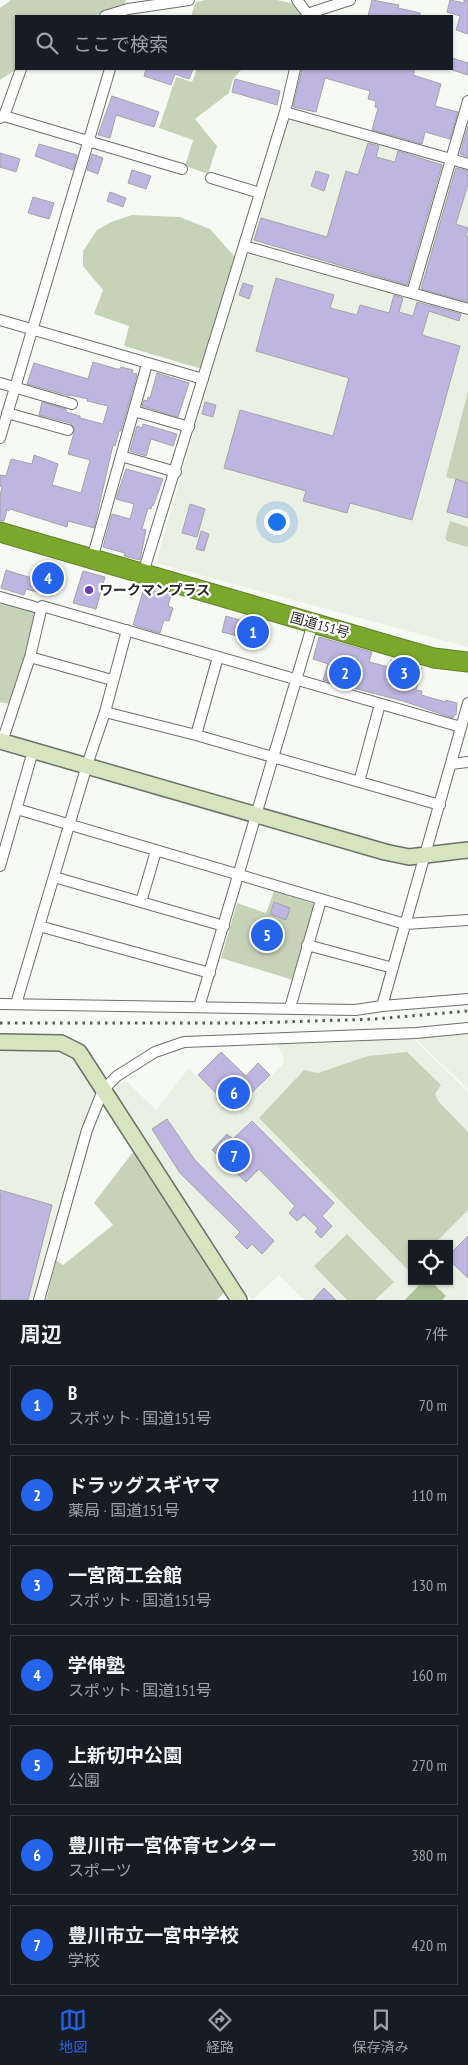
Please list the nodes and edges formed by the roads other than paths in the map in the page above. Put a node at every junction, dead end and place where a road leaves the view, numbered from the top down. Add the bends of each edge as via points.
1 (189, 0) edge
2 (297, 0) edge
3 (350, 0) edge
4 (166, 2) edge
5 (128, 8) edge
6 (108, 15) edge
7 (308, 15) edge
8 (310, 15) edge
9 (21, 70) edge
10 (110, 70) edge
11 (296, 70) edge
12 (468, 101) edge
13 (285, 112) junction
14 (2, 117) edge
15 (88, 142) junction
16 (451, 159) junction
17 (468, 164) edge
18 (182, 169) dead end
19 (211, 178) dead end
20 (260, 193) junction
21 (244, 246) junction
22 (412, 293) junction
23 (468, 309) edge
24 (0, 320) edge
25 (32, 329) junction
26 (147, 364) junction
27 (203, 379) junction
28 (0, 383) edge
29 (15, 388) junction
30 (72, 404) dead end
31 (134, 411) junction
32 (5, 414) edge
33 (188, 427) junction
34 (68, 430) dead end
35 (0, 438) edge
36 (121, 456) junction
37 (176, 472) junction
38 (0, 532) edge
39 (92, 559) junction
40 (144, 573) junction
41 (0, 597) edge
42 (35, 607) dead end
43 (313, 623) junction
44 (127, 630) junction
45 (30, 657) junction
46 (218, 657) junction
47 (468, 662) edge
48 (112, 680) junction
49 (296, 680) junction
50 (468, 703) edge
51 (380, 704) junction
52 (106, 712) junction
53 (461, 727) junction
54 (196, 736) junction
55 (1, 741) edge
56 (34, 751) junction
57 (272, 757) junction
58 (468, 762) edge
59 (451, 764) junction
60 (87, 766) junction
61 (359, 782) junction
62 (440, 805) junction
63 (17, 808) junction
64 (256, 814) junction
65 (70, 824) junction
66 (468, 850) edge
67 (156, 851) junction
68 (426, 856) junction
69 (0, 866) edge
70 (239, 875) junction
71 (54, 877) junction
72 (320, 900) junction
73 (141, 902) junction
74 (468, 920) edge
75 (405, 924) junction
76 (39, 926) junction
77 (224, 926) junction
78 (306, 945) junction
79 (393, 968) junction
80 (210, 973) junction
81 (468, 999) edge
82 (0, 1004) edge
83 (16, 1004) junction
84 (382, 1006) junction
85 (199, 1007) junction
86 (290, 1008) junction
87 (468, 1028) edge
88 (0, 1042) edge
89 (103, 1090) junction
90 (39, 1300) edge
91 (239, 1300) edge

1 - 4 street
2 - 7 street
3 - 8 street
4 - 5 street
5 - 6 street
9 - 14 street
10 - 15 street
11 - 13 street
12 - 16 street
13 - 16 street
13 - 20 street
14 - 15 street
15 - 18 street
15 - 25 street
16 - 17 street
16 - 22 street
19 - 20 street
20 - 21 street
21 - 22 street
21 - 27 street
22 - 23 street
24 - 25 street
25 - 26 street
25 - 29 street
26 - 27 street
26 - 31 street
27 - 33 street
28 - 29 street
29 - 30 street
29 - 32 street
31 - 33 street
31 - 36 street
32 - 34 street
32 - 35 street
33 - 37 street
36 - 37 street
36 - 39 street
37 - 40 street
38 - 39 highway, 国道151号
39 - 40 highway, 国道151号
40 - 43 highway, 国道151号
41 - 42 street
43 - 47 highway, 国道151号 via 418,654
43 - 49 street
44 - 45 street via 42,606
44 - 46 street
44 - 48 street
45 - 48 street
45 - 55 street
46 - 49 street
46 - 54 street
48 - 52 street
49 - 51 street
49 - 57 street
50 - 53 street
51 - 53 street
51 - 61 street
52 - 54 street
52 - 60 street
53 - 59 street
54 - 57 street
55 - 56 street
56 - 60 street
56 - 63 street
57 - 61 street
57 - 64 street
58 - 59 street
59 - 62 street
60 - 64 street
60 - 65 street
61 - 62 street
62 - 68 street
63 - 65 street
63 - 69 street
64 - 68 street via 385,852 409,857
64 - 70 street
65 - 67 street
65 - 71 street
66 - 68 street
67 - 70 street
67 - 73 street
68 - 75 street
70 - 72 street
70 - 77 street
71 - 73 street
71 - 76 street
72 - 75 street
72 - 78 street
73 - 77 street
74 - 75 street
75 - 79 street
76 - 80 street
76 - 83 street
77 - 80 street
78 - 79 street
78 - 86 street
79 - 84 street
80 - 85 street
81 - 84 street
82 - 83 street
83 - 85 street
84 - 86 street via 355,1010
85 - 86 street
87 - 89 street via 184,1042 155,1052 117,1076
88 - 89 street via 68,1045 83,1057
89 - 90 street via 87,1130
89 - 91 street

